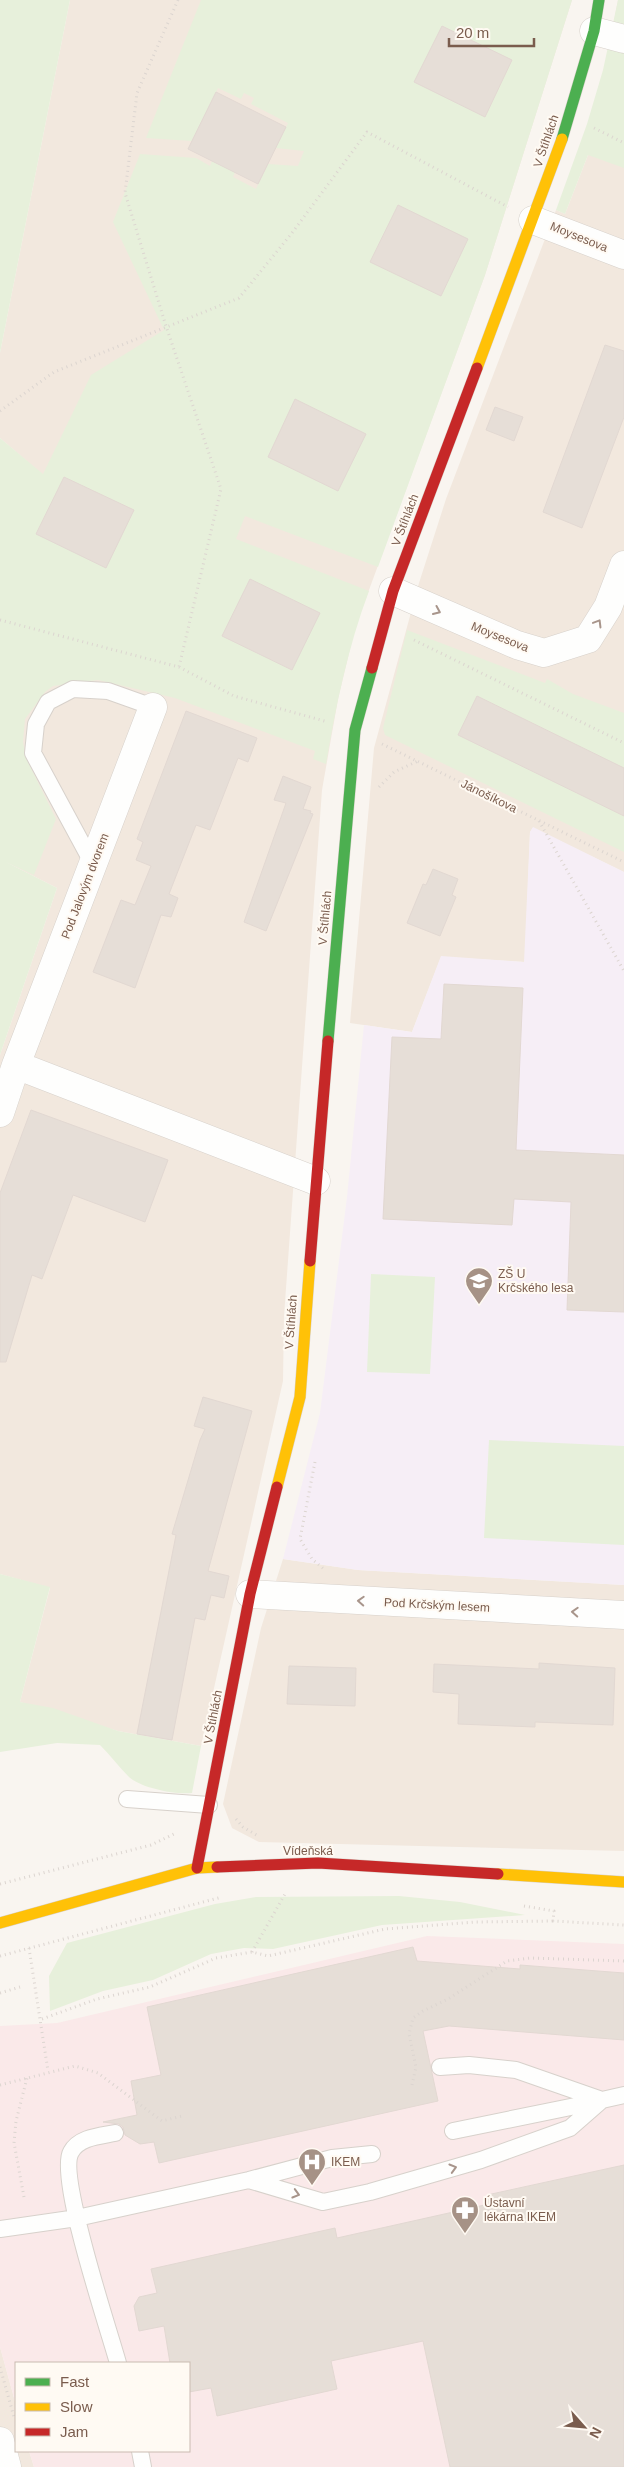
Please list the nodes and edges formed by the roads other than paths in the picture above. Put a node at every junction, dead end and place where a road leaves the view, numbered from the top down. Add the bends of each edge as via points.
1 (599, 0) edge
2 (594, 31) junction
3 (624, 39) edge
4 (534, 220) junction
5 (624, 255) edge
6 (624, 565) edge
7 (393, 591) junction
8 (153, 707) joint
9 (93, 864) junction
10 (16, 1065) junction
11 (0, 1113) edge
12 (316, 1181) junction
13 (250, 1594) junction
14 (624, 1615) edge
15 (127, 1799) dead end
16 (208, 1812) junction
17 (197, 1868) junction
18 (624, 1882) edge
19 (0, 1923) edge
20 (440, 2067) dead end
21 (624, 2095) edge
22 (602, 2100) junction
23 (452, 2131) dead end
24 (115, 2133) dead end
25 (372, 2154) dead end
26 (249, 2180) junction
27 (77, 2218) junction
28 (0, 2229) edge
29 (118, 2362) edge
30 (0, 2442) edge
31 (140, 2452) edge
32 (7, 2467) edge
33 (143, 2467) edge

1 - 2 street, V Štíhlách
2 - 3 street
2 - 4 street, V Štíhlách via 564,134
4 - 5 street, Moysesova
4 - 7 street, V Štíhlách
7 -> 6 street, Moysesova via 517,645 544,653 588,639 608,607
7 - 12 street, V Štíhlách via 355,730
8 - 9 street, Pod Jalovým dvorem
8 - 9 lane via 108,691 72,689 48,702 36,724 33,753
9 - 10 street, Pod Jalovým dvorem
10 - 11 street, Pod Jalovým dvorem
10 - 12 street
12 - 13 street, V Štíhlách via 300,1397
14 -> 13 street, Pod Krčským lesem
13 - 16 street, V Štíhlách
15 - 16 lane
16 - 17 street, V Štíhlách
17 - 18 street, Vídeňská via 318,1862
17 - 19 street, Vídeňská
20 - 22 lane via 469,2065 516,2070
21 - 22 lane
22 - 23 lane
26 -> 22 lane via 323,2202 370,2192 481,2160 570,2128
24 - 27 lane via 77,2144 69,2156 68,2170
25 - 26 lane via 332,2158
26 - 27 lane
27 - 28 lane
27 - 29 lane
30 - 32 street
31 - 33 lane

